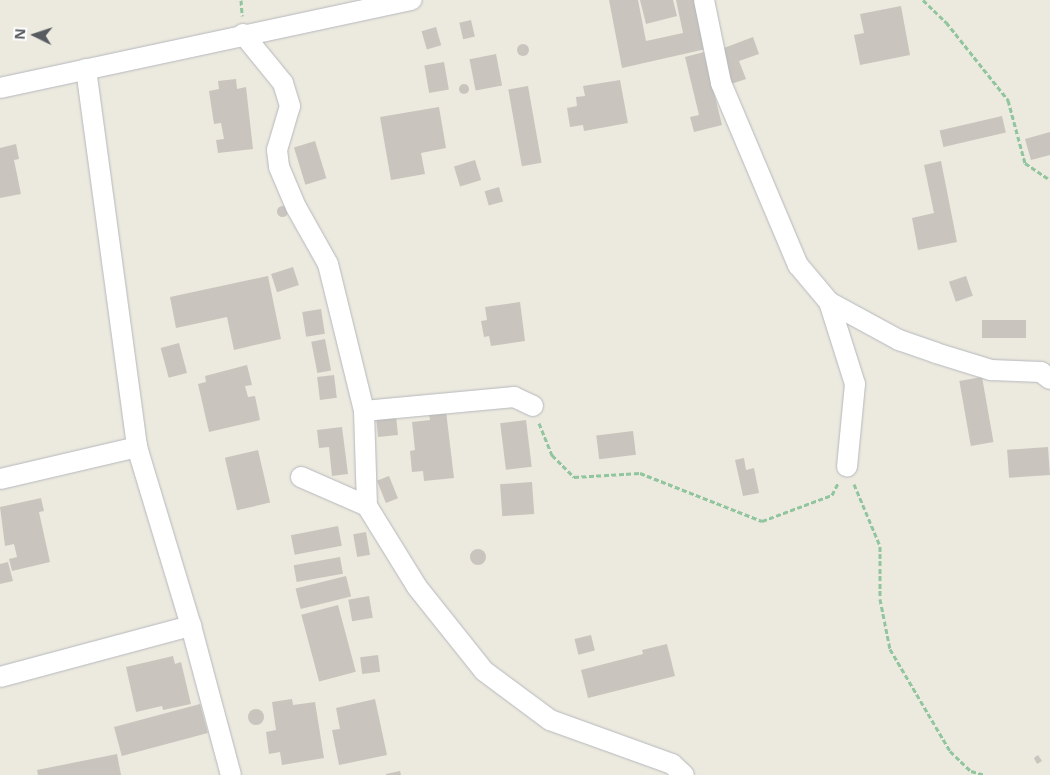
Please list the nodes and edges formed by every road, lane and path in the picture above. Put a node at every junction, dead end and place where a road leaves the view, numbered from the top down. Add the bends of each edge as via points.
1 (409, 0) edge
2 (704, 0) edge
3 (923, 0) edge
4 (243, 34) junction
5 (86, 69) junction
6 (0, 88) edge
7 (1050, 180) edge
8 (829, 302) junction
9 (1050, 379) edge
10 (533, 406) joint
11 (364, 411) junction
12 (137, 447) junction
13 (847, 467) junction
14 (301, 477) dead end
15 (0, 479) edge
16 (367, 506) junction
17 (191, 626) junction
18 (0, 677) edge
19 (231, 775) edge
20 (684, 775) edge
21 (985, 775) edge

1 - 4 street
2 - 8 street via 721,83 798,265
3 - 7 path via 946,22 1008,100 1025,163
4 - 5 street
4 - 11 street via 283,84 290,106 276,150 280,168 296,207 328,264
5 - 6 street
5 - 12 street
8 - 9 street via 899,340 936,354 990,370 1040,372
8 - 13 street via 855,384
10 - 11 street via 514,397
10 - 13 path via 552,455 574,477 640,472 762,521 832,494
11 - 16 street
12 - 15 street
12 - 17 street
13 - 21 path via 880,546 880,599 890,649 950,751 971,771
14 - 16 street
16 - 20 street via 418,587 484,671 550,720 672,764
17 - 18 street
17 - 19 street

